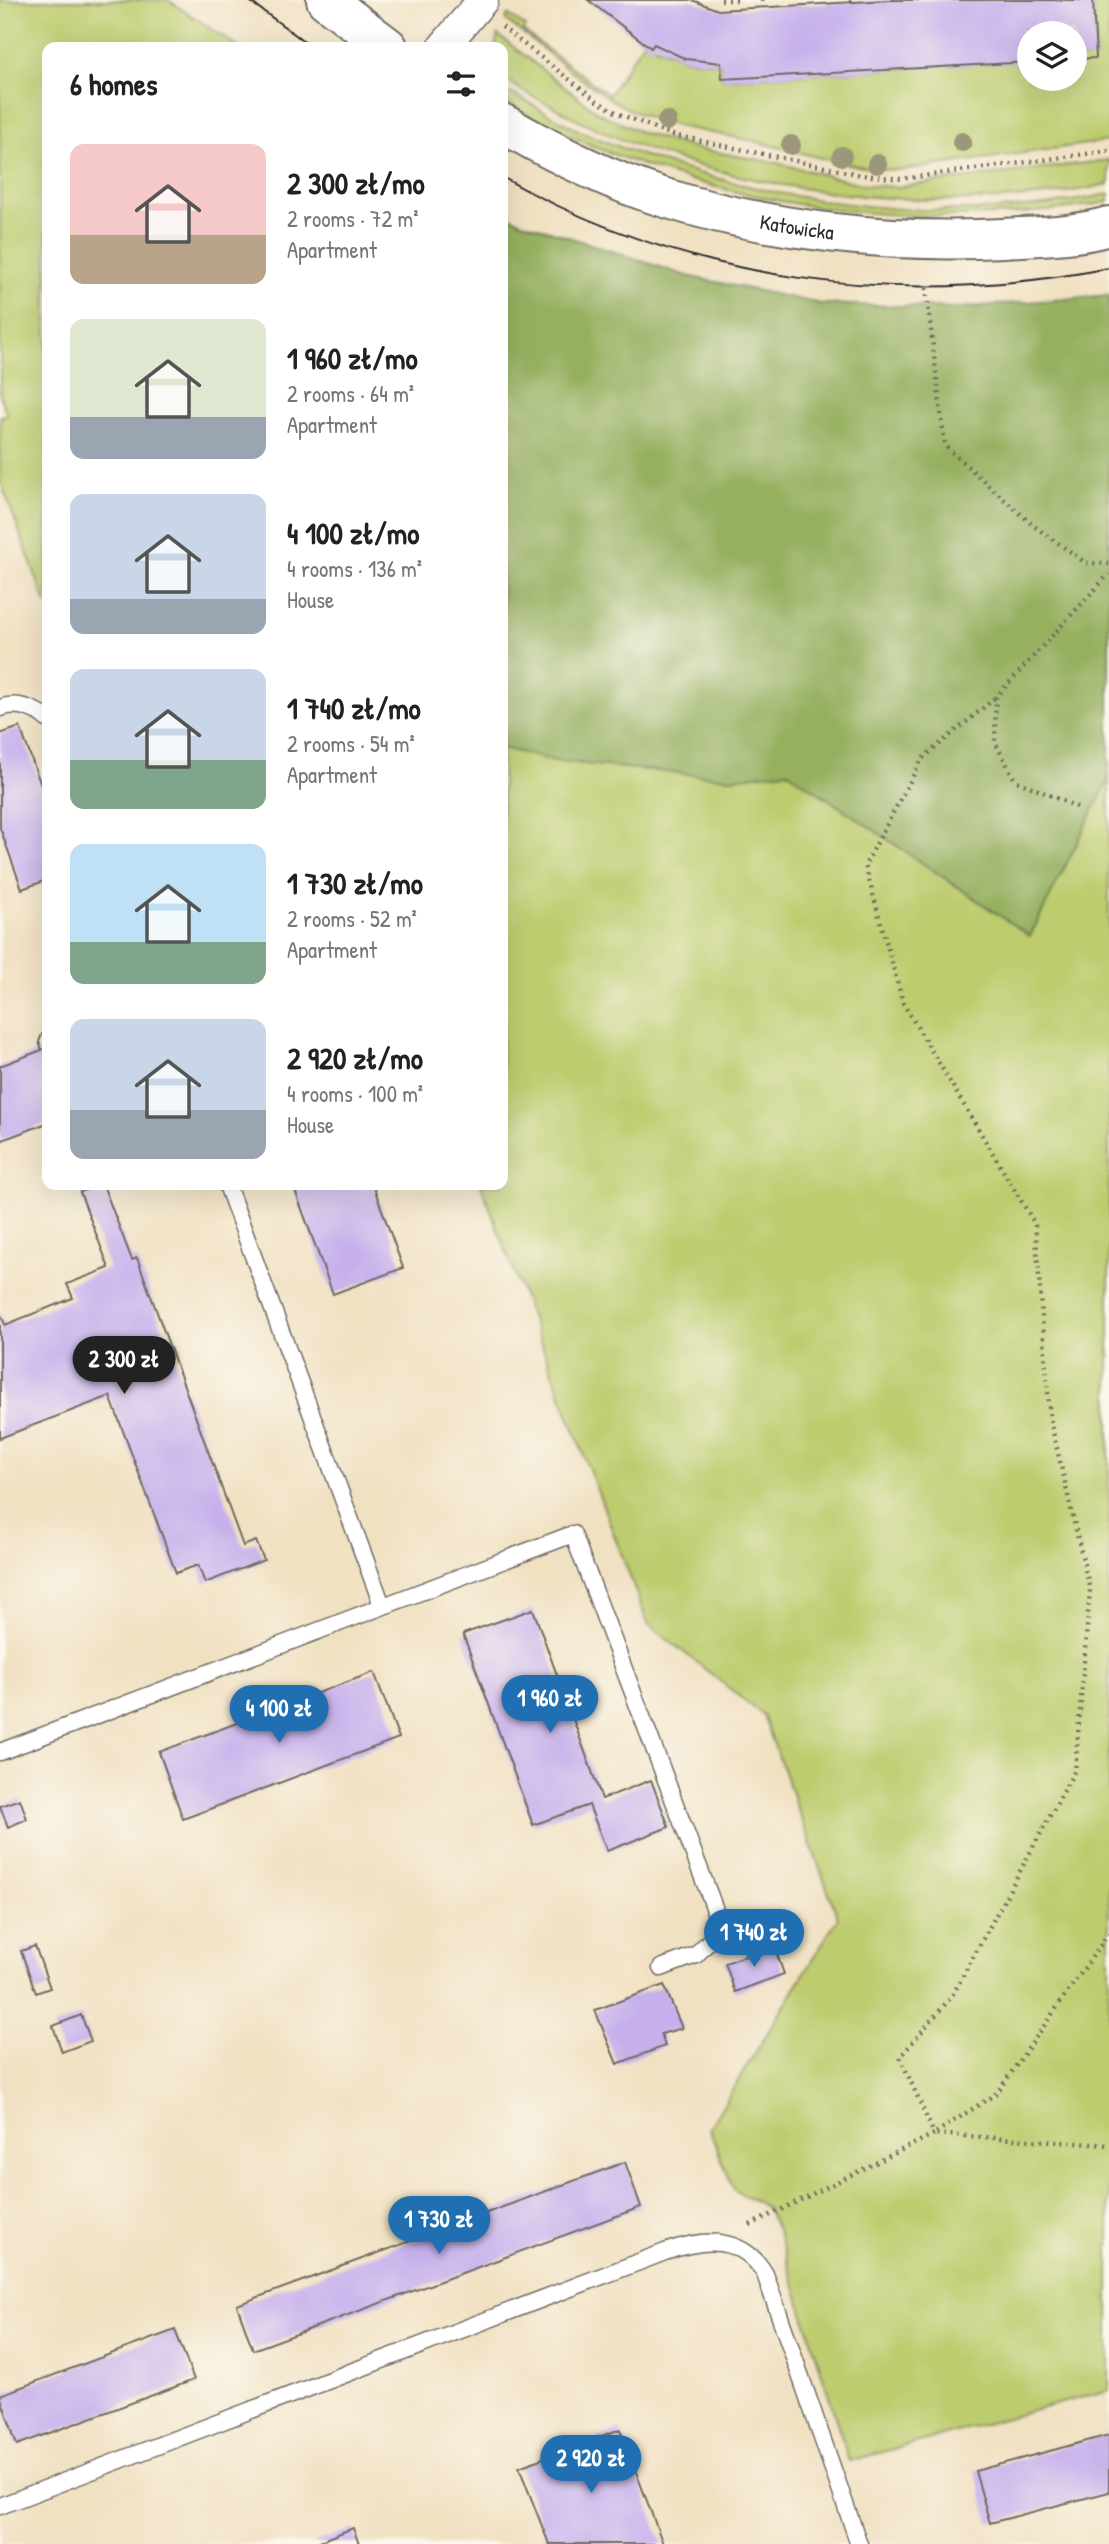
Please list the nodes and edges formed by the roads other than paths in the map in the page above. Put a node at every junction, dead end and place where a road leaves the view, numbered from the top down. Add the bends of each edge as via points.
1 (326, 0) edge
2 (480, 4) edge
3 (381, 42) edge
4 (447, 42) edge
5 (508, 126) edge
6 (1109, 226) edge
7 (0, 708) edge
8 (42, 714) edge
9 (229, 1190) edge
10 (383, 1605) junction
11 (0, 1752) edge
12 (661, 1968) dead end
13 (0, 2506) edge
14 (859, 2544) edge

1 - 3 main road
2 - 4 street
5 - 6 main road, Katowicka via 661,197 760,222 847,234 960,240 1084,233
7 - 8 lane via 36,709
9 - 10 lane
10 - 11 lane
10 - 12 lane via 573,1534 714,1907 718,1932 696,1955
13 - 14 lane via 665,2252 700,2241 718,2241 748,2253 765,2274

